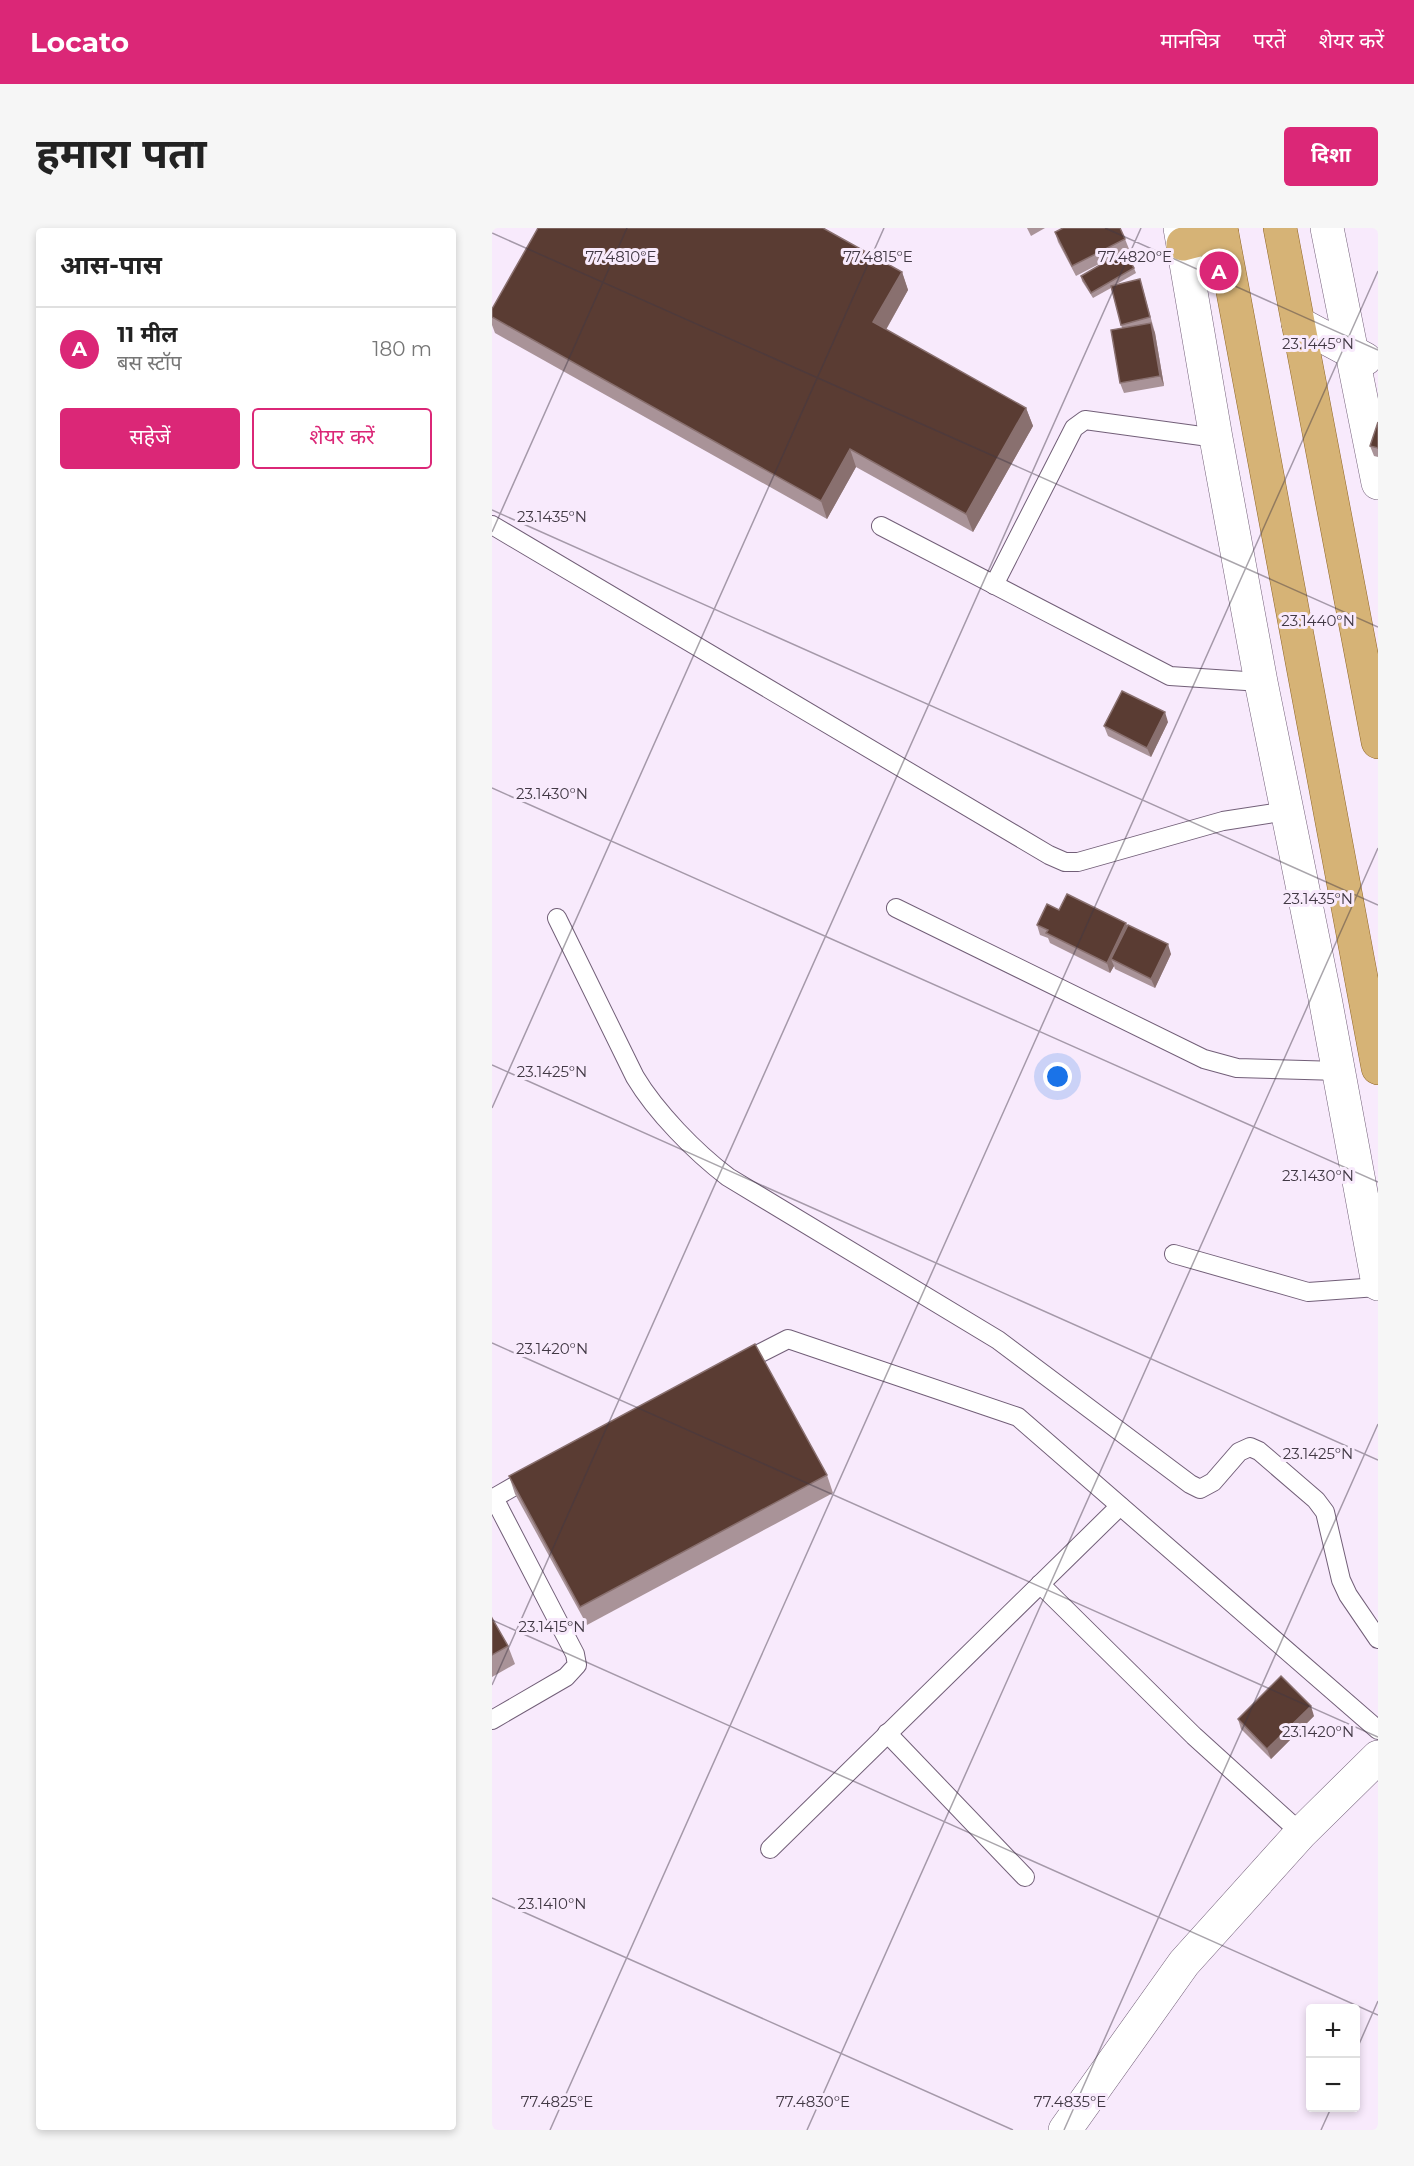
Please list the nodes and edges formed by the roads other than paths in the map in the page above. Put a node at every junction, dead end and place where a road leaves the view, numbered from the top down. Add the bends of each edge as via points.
1 (1280, 228) edge
2 (1327, 228) edge
3 (1222, 231) edge
4 (1182, 236) edge
5 (1298, 323) junction
6 (1365, 359) edge
7 (1216, 438) junction
8 (1378, 483) edge
9 (492, 525) edge
10 (881, 526) dead end
11 (994, 585) junction
12 (1261, 682) junction
13 (1378, 742) edge
14 (1287, 810) junction
15 (896, 908) dead end
16 (557, 918) dead end
17 (1378, 1068) edge
18 (1339, 1071) junction
19 (1174, 1254) dead end
20 (1378, 1285) edge
21 (726, 1370) edge
22 (544, 1469) edge
23 (493, 1498) edge
24 (1120, 1506) junction
25 (1040, 1584) junction
26 (1378, 1639) edge
27 (492, 1720) edge
28 (1378, 1730) edge
29 (887, 1733) junction
30 (1378, 1757) edge
31 (1301, 1833) junction
32 (770, 1849) dead end
33 (1025, 1877) dead end
34 (1065, 2130) edge

1 - 5 main road
2 - 6 street
3 - 4 main road
3 - 17 main road
4 - 7 street
5 - 6 street
5 - 13 main road
6 - 8 street
7 - 11 lane via 1085,420 1074,428
7 - 12 street
9 - 14 lane via 1065,862 1078,862 1223,821
10 - 11 lane
11 - 12 lane via 1170,676
12 - 14 street
14 - 18 street
15 - 18 lane via 1204,1059 1237,1068
16 - 26 lane via 640,1086 708,1161 728,1178 998,1340 1200,1490 1213,1482 1239,1452 1250,1447 1259,1451 1316,1500 1324,1512 1341,1580
18 - 20 street
19 - 20 lane via 1308,1292
21 - 24 lane via 788,1339 1018,1417
22 - 23 lane
23 - 27 lane via 575,1654 577,1665 566,1677
24 - 25 lane
24 - 28 lane
25 - 29 lane
25 - 31 lane via 1194,1736
29 - 32 lane
29 - 33 lane
30 - 31 street
31 - 34 street via 1184,1963

